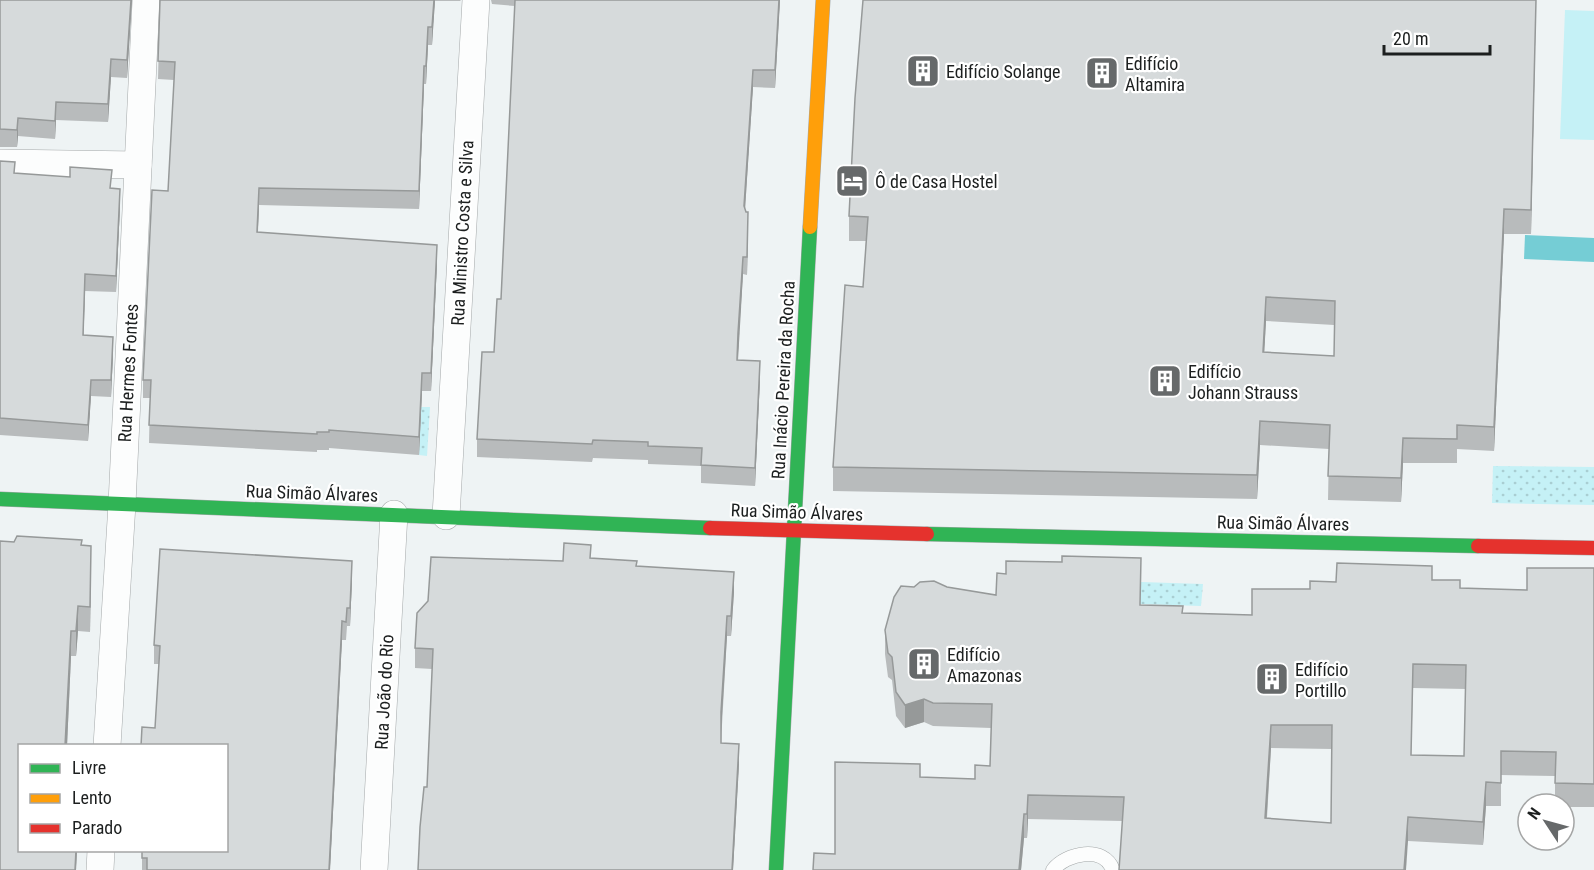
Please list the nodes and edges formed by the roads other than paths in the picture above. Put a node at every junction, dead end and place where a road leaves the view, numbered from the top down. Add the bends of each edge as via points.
1 (146, 0) edge
2 (476, 0) edge
3 (823, 0) edge
4 (0, 163) edge
5 (138, 165) junction
6 (0, 499) edge
7 (122, 504) junction
8 (394, 514) junction
9 (446, 516) junction
10 (792, 531) junction
11 (1594, 548) edge
12 (107, 744) edge
13 (101, 852) edge
14 (100, 870) edge
15 (374, 870) edge
16 (776, 870) edge
17 (1053, 870) edge
18 (1113, 870) edge

1 - 5 street, Rua Hermes Fontes
2 - 9 street, Rua Ministro Costa e Silva
3 - 10 street, Rua Inácio Pereira da Rocha
4 - 5 street
5 - 7 street, Rua Hermes Fontes
6 - 7 street, Rua Simão Álvares
7 - 8 street, Rua Simão Álvares
7 - 12 street, Rua Hermes Fontes
8 - 9 street, Rua Simão Álvares
8 - 15 street, Rua João do Rio
9 - 10 street, Rua Simão Álvares
10 - 11 street, Rua Simão Álvares
10 - 16 street, Rua Inácio Pereira da Rocha
13 - 14 street
17 - 18 lane via 1069,857 1080,855 1101,858

